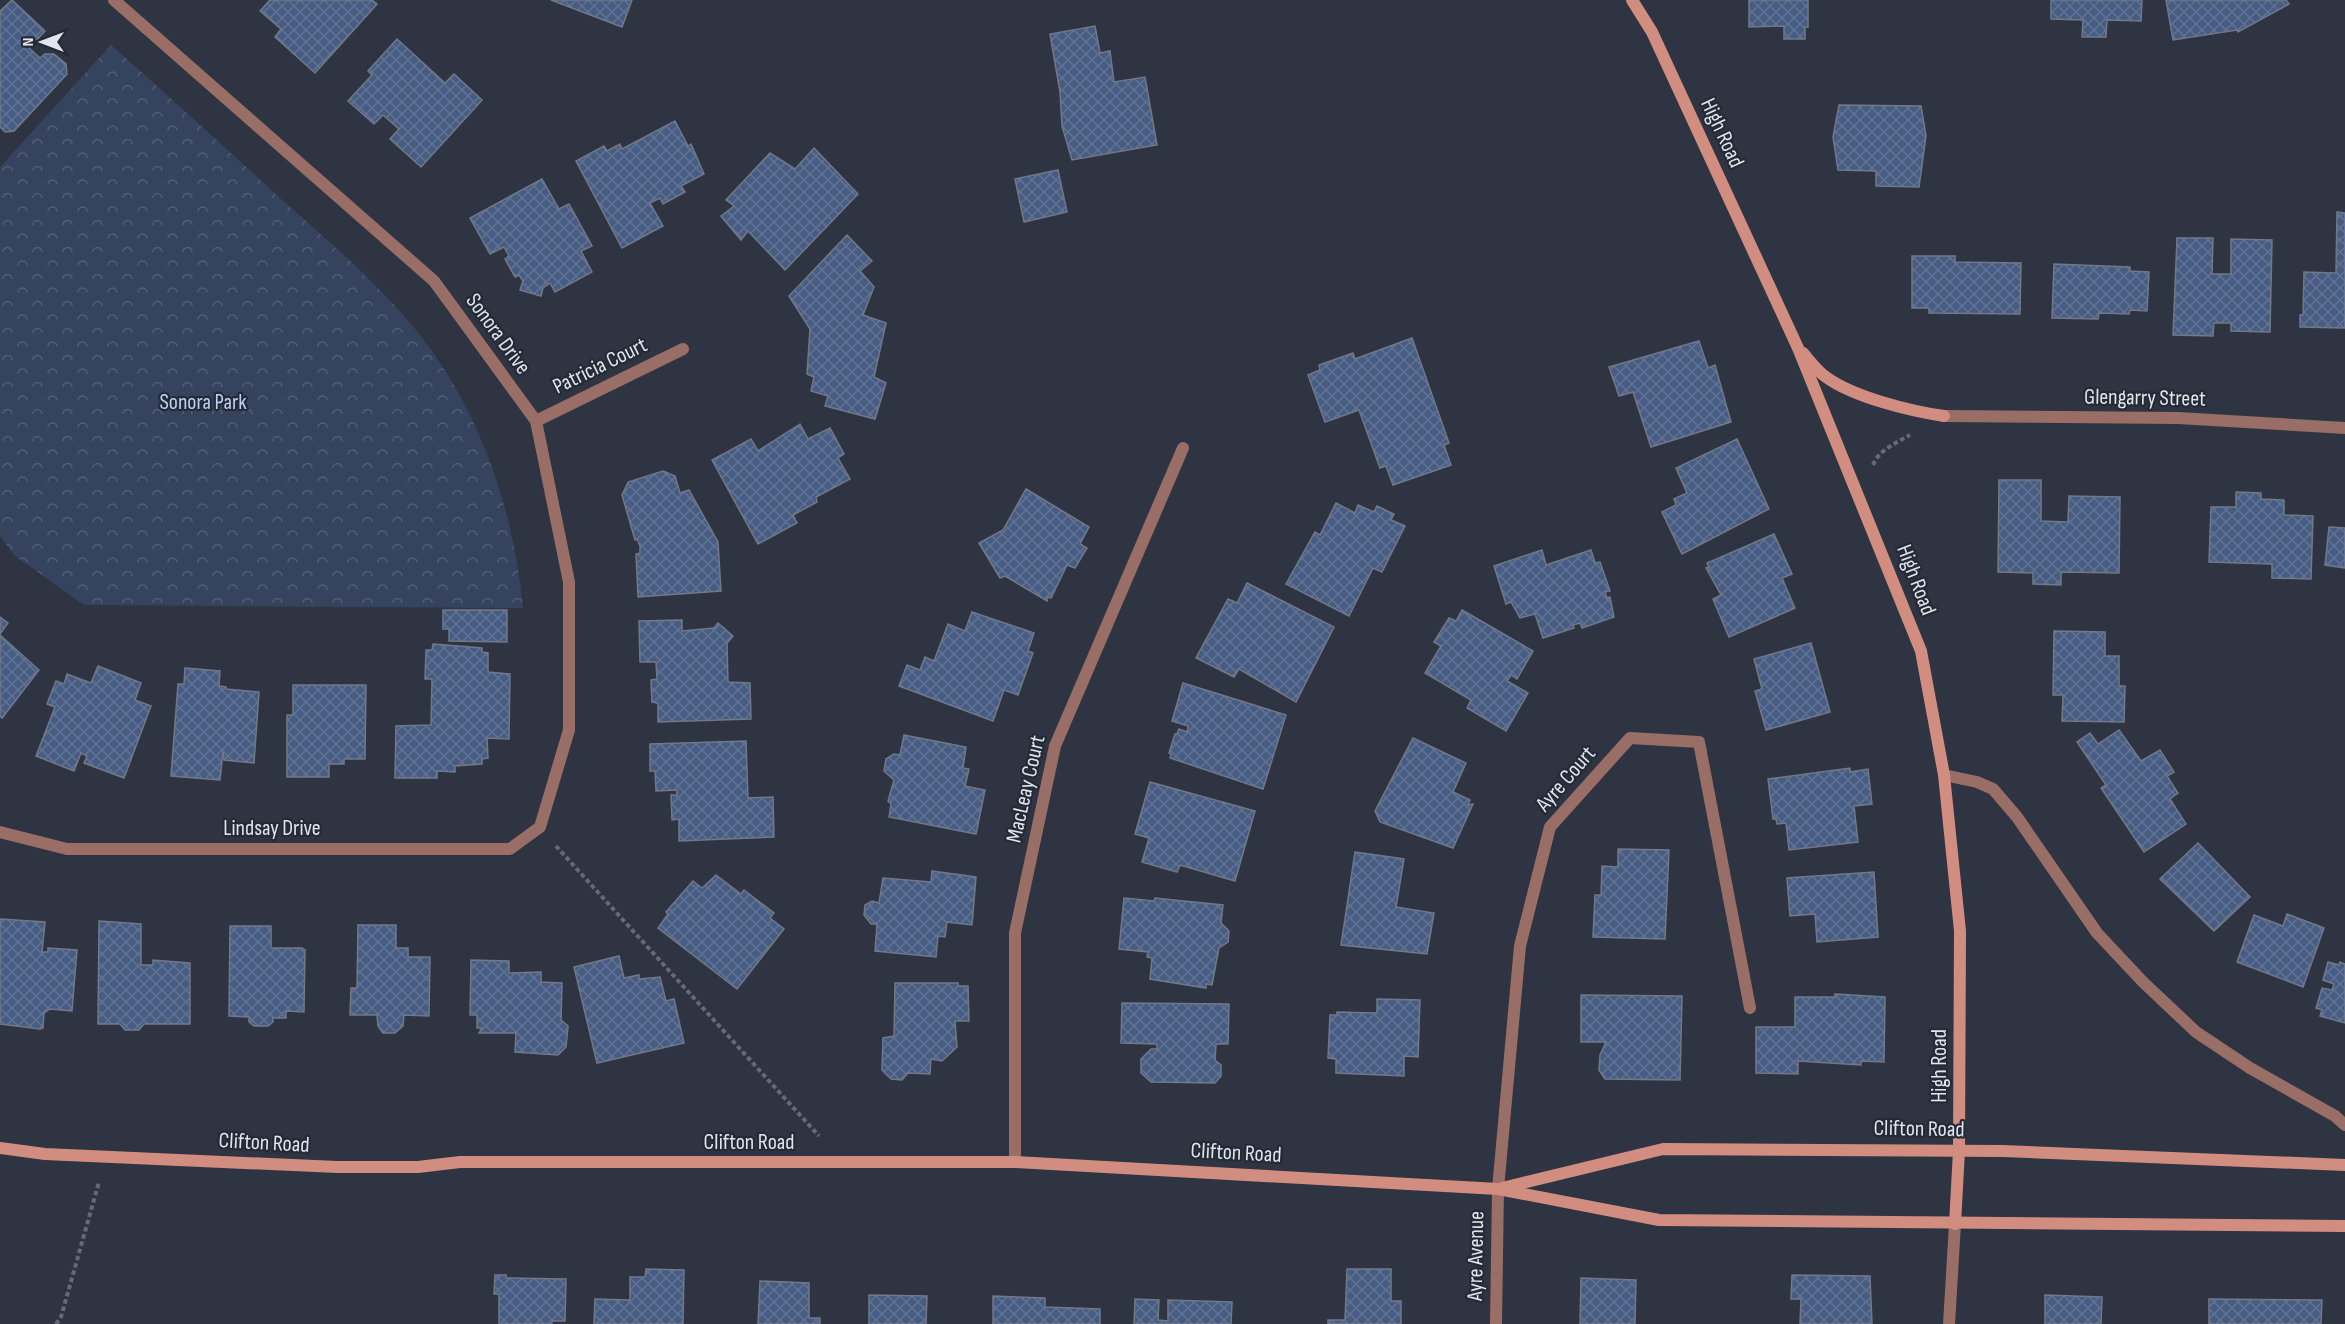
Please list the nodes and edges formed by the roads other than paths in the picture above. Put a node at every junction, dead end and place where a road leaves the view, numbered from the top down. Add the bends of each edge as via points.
1 (114, 0) edge
2 (1632, 0) edge
3 (1798, 348) junction
4 (683, 349) dead end
5 (1944, 416) joint
6 (536, 421) junction
7 (2345, 428) edge
8 (1183, 448) dead end
9 (1944, 775) junction
10 (540, 827) joint
11 (0, 832) edge
12 (1750, 1008) dead end
13 (2345, 1125) edge
14 (0, 1149) edge
15 (1959, 1151) junction
16 (1015, 1162) junction
17 (2345, 1165) edge
18 (1498, 1189) junction
19 (1955, 1224) junction
20 (2345, 1226) edge
21 (1496, 1324) edge
22 (1949, 1324) edge

1 - 6 street, Sonora Drive via 434,281
2 - 3 main road, High Road via 1652,32
3 - 5 main road via 1825,377 1850,389
3 - 9 main road, High Road via 1921,651
4 - 6 street, Patricia Court
5 - 7 street, Glengarry Street via 2178,418
6 - 10 street, Sonora Drive via 569,582 569,730
8 - 16 street, MacLeay Court via 1054,746 1015,933
9 - 13 street via 1993,789 2017,817 2097,933 2196,1032
9 - 15 main road, High Road via 1960,932
10 - 11 street, Lindsay Drive via 510,849 67,849
12 - 18 street, Ayre Court via 1699,741 1630,738 1550,827 1520,946
14 - 16 main road, Clifton Road via 338,1167 418,1167 460,1162
15 - 17 main road, Clifton Road
15 - 18 main road, Clifton Road via 1663,1149
15 - 19 main road, High Road
16 - 18 main road, Clifton Road
18 - 19 main road, Clifton Road via 1659,1220
18 - 21 street, Ayre Avenue
19 - 20 main road, Clifton Road
19 - 22 street

